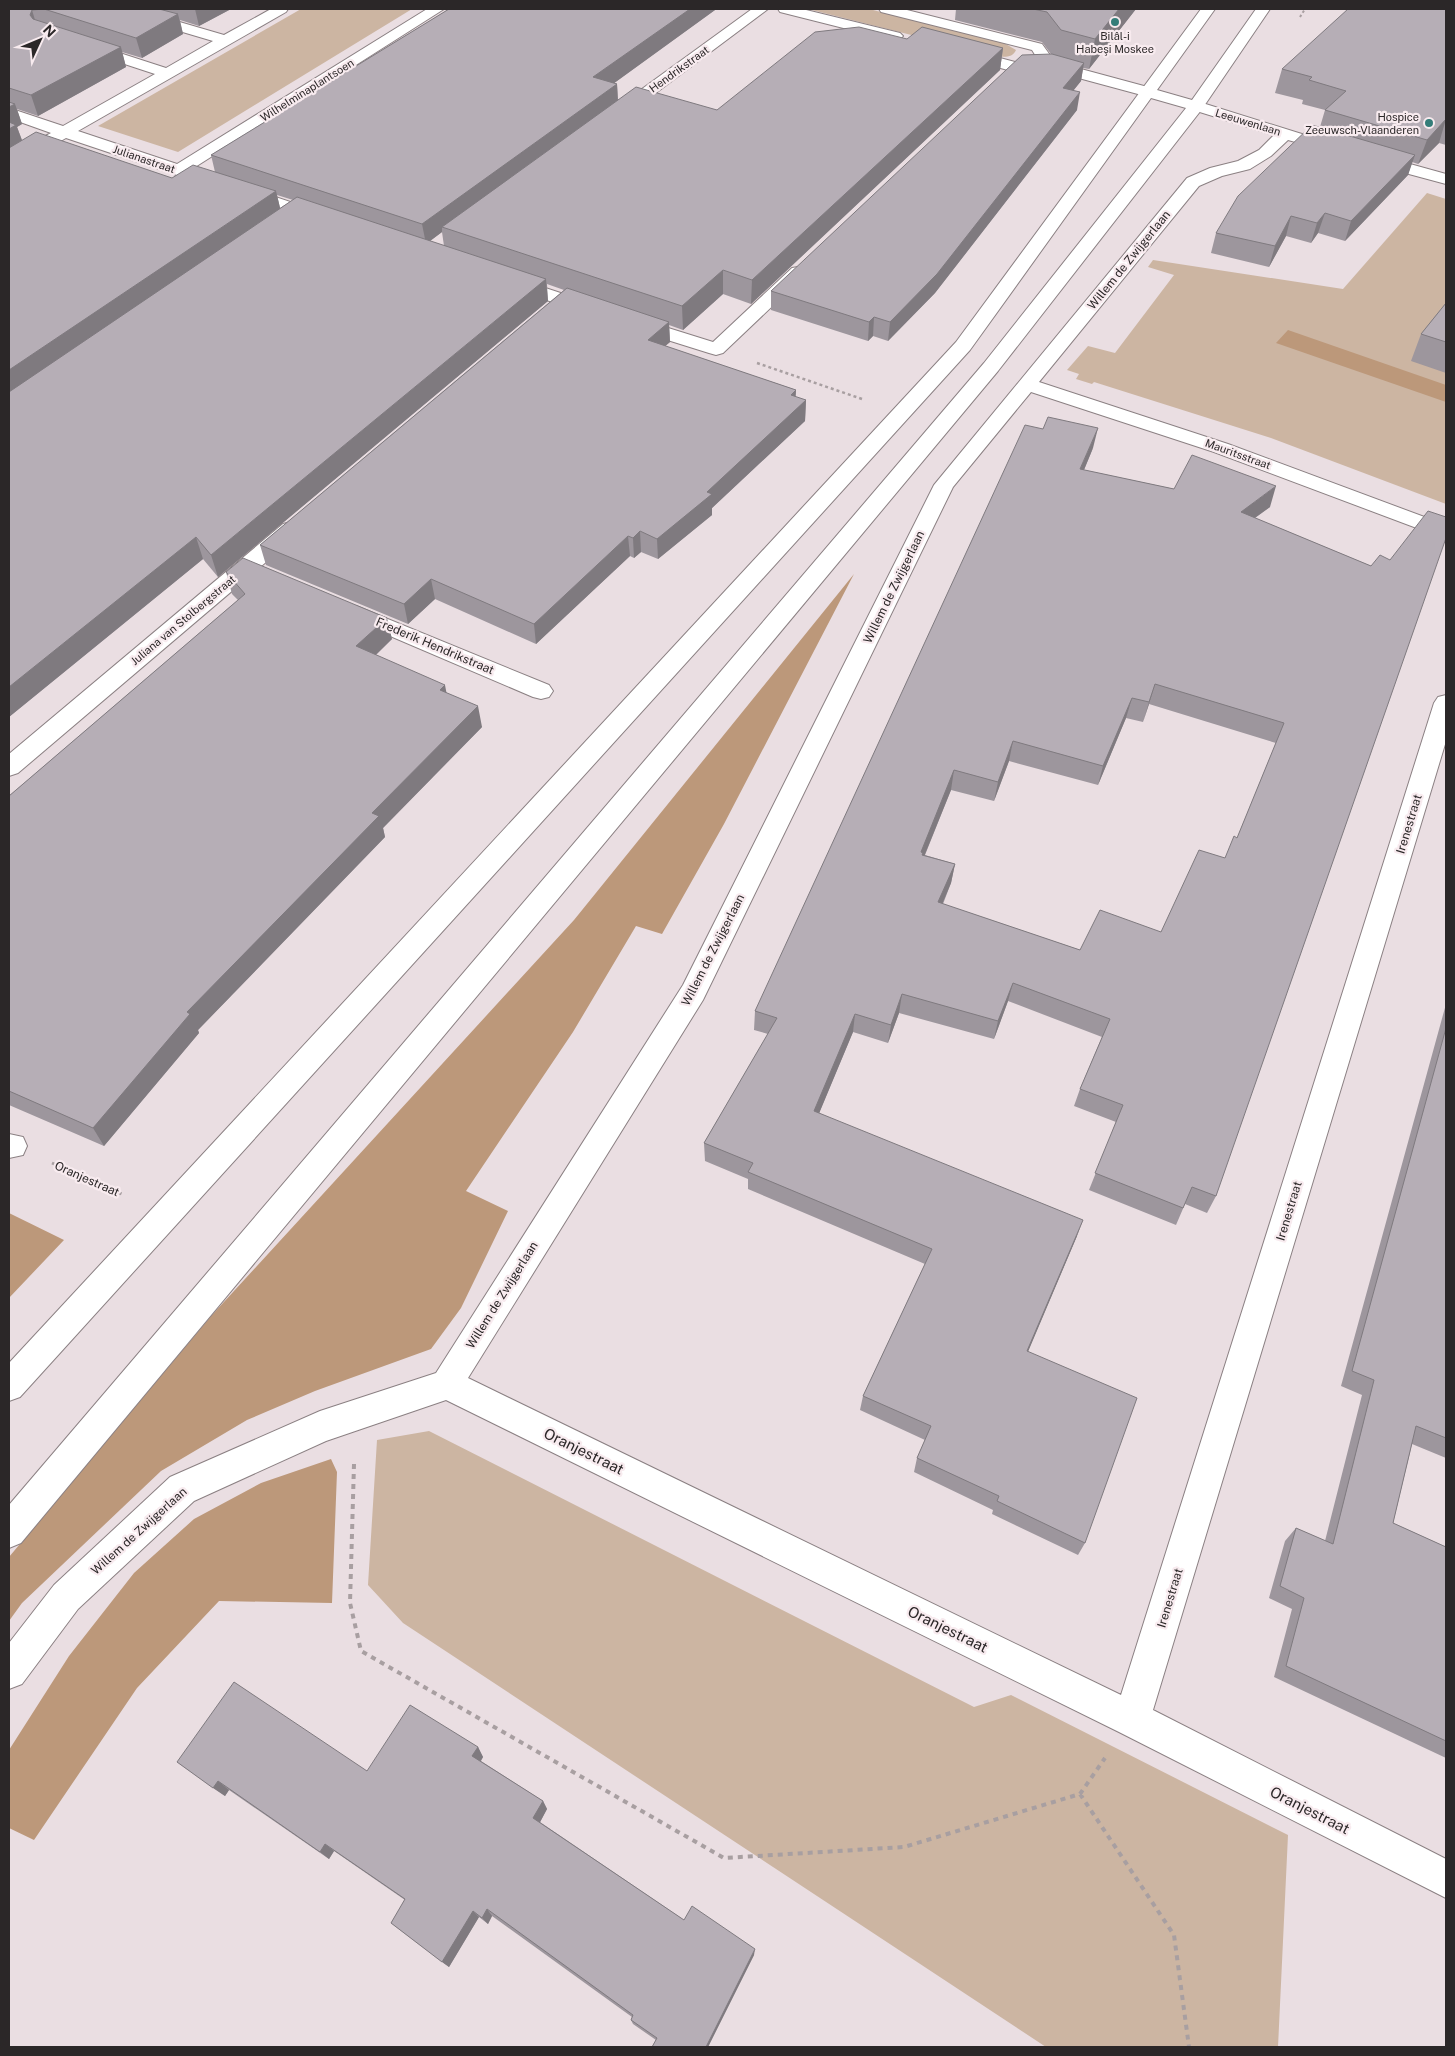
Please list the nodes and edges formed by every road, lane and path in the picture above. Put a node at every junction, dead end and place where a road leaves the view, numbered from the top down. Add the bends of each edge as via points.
1 (120, 9) edge
2 (281, 9) edge
3 (436, 9) edge
4 (761, 9) edge
5 (785, 9) edge
6 (886, 9) edge
7 (1208, 9) edge
8 (1263, 9) edge
9 (925, 13) edge
10 (225, 40) junction
11 (910, 40) edge
12 (73, 43) edge
13 (948, 50) edge
14 (1049, 65) junction
15 (1015, 67) junction
16 (167, 73) junction
17 (1001, 80) edge
18 (1149, 92) junction
19 (1196, 106) junction
20 (9, 113) edge
21 (603, 125) edge
22 (63, 131) junction
23 (1285, 134) junction
24 (1312, 141) edge
25 (1357, 154) edge
26 (9, 163) edge
27 (178, 170) junction
28 (1446, 179) edge
29 (298, 210) junction
30 (282, 221) edge
31 (335, 222) edge
32 (808, 262) edge
33 (501, 278) edge
34 (716, 350) junction
35 (1027, 384) junction
36 (862, 400) dead end
37 (306, 516) edge
38 (1446, 532) edge
39 (335, 605) edge
40 (541, 691) dead end
41 (1446, 703) edge
42 (9, 767) edge
43 (11, 1146) edge
44 (164, 1216) junction
45 (446, 1384) junction
46 (9, 1386) edge
47 (320, 1427) junction
48 (9, 1531) edge
49 (9, 1671) edge
50 (1132, 1719) junction
51 (1446, 1879) edge
52 (1189, 2047) edge

1 - 10 street
2 - 10 street
3 - 27 street, Wilhelminaplantsoen
4 - 21 street, Hendrikstraat
5 - 11 street
6 - 9 street
7 - 18 street
8 - 19 street
9 - 14 street via 1037,47
10 - 16 street
12 - 16 street
13 - 15 street, Leeuwenlaan
14 - 15 street, Leeuwenlaan
14 - 18 street, Leeuwenlaan
15 - 17 street
16 - 22 street
18 - 19 street, Leeuwenlaan
18 - 44 street via 963,346
19 - 23 street, Leeuwenlaan
19 - 48 street via 991,367
20 - 22 street, Julianastraat
22 - 26 street
22 - 27 street, Julianastraat
23 - 24 street, Leeuwenlaan
23 - 35 street, Willem de Zwijgerlaan via 1265,153 1244,165 1193,182
25 - 28 street
27 - 29 street, Julianastraat
29 - 30 street
29 - 31 street, Julianastraat
32 - 34 street
33 - 34 street via 556,306 616,317
34 - 36 path
35 - 38 street, Mauritsstraat via 1221,448
35 - 45 street, Willem de Zwijgerlaan via 944,485 693,992
37 - 42 street, Juliana van Stolbergstraat via 255,571
39 - 40 street, Frederik Hendrikstraat
41 - 50 street, Irenestraat
43 - 44 path, Oranjestraat
44 - 46 street
45 - 47 street, Willem de Zwijgerlaan
45 - 50 street, Oranjestraat
47 - 49 street, Willem de Zwijgerlaan via 182,1489 66,1597
47 - 52 path via 355,1455 350,1602 360,1651 724,1858 904,1847 1080,1794 1174,1935
50 - 51 street, Oranjestraat

